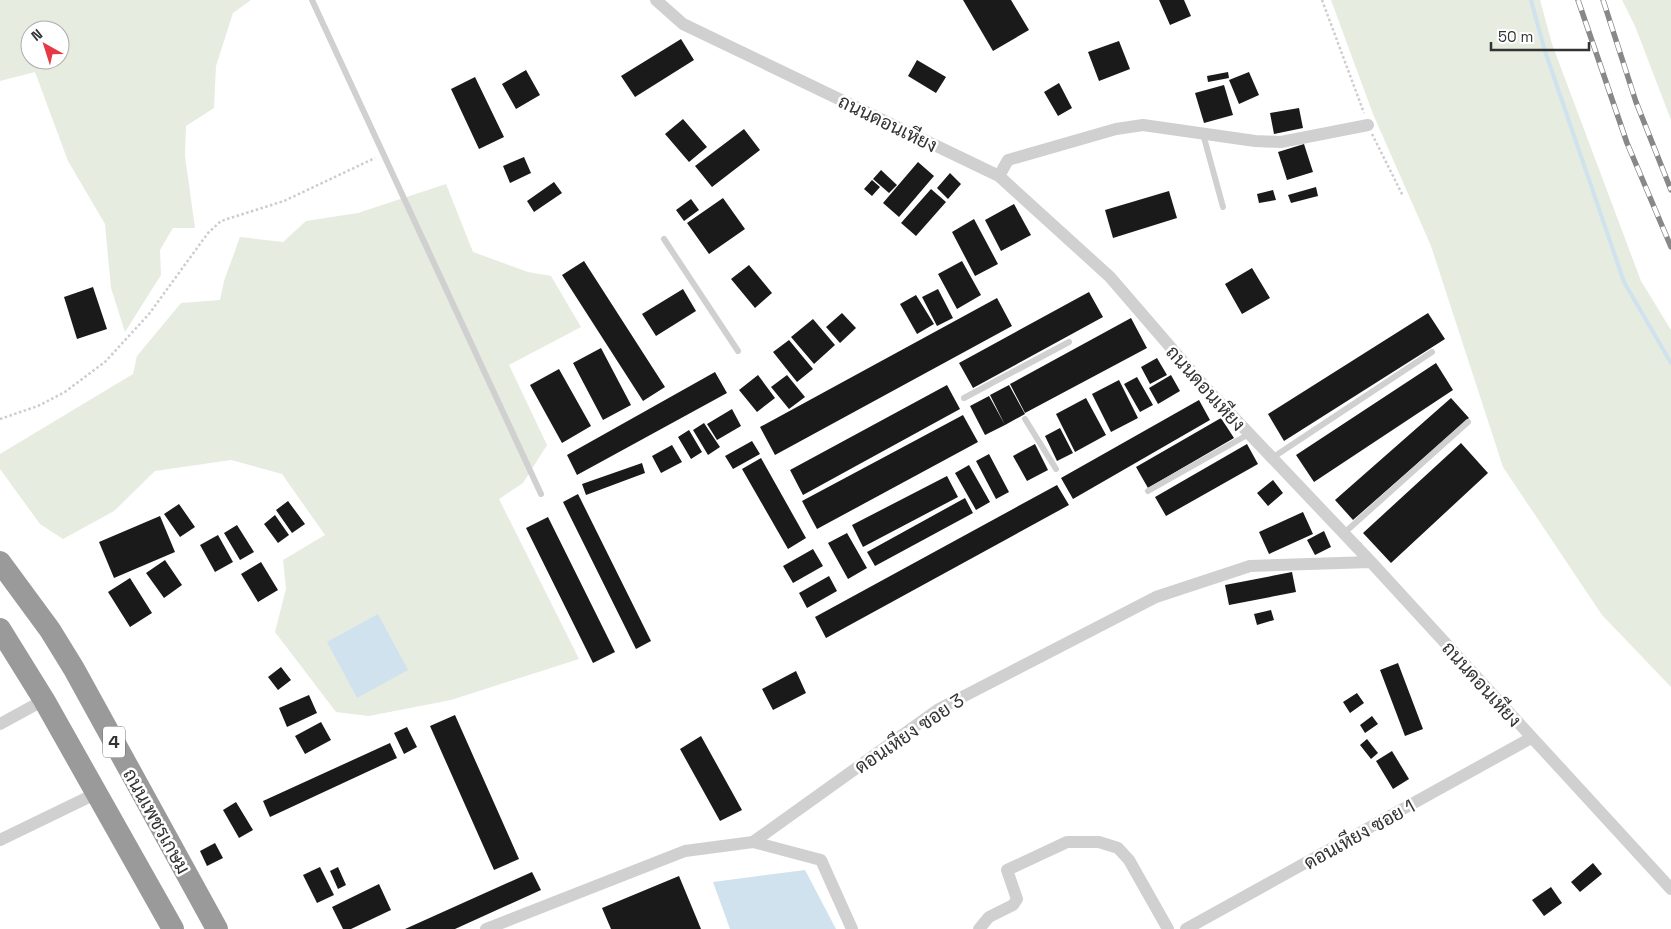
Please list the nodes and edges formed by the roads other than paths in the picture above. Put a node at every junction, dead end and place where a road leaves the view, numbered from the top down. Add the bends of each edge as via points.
1 (312, 0) edge
2 (656, 0) edge
3 (1368, 125) road end
4 (1203, 134) junction
5 (999, 176) junction
6 (1223, 207) dead end
7 (664, 239) dead end
8 (1069, 342) dead end
9 (738, 351) dead end
10 (1432, 352) dead end
11 (964, 398) dead end
12 (1025, 419) dead end
13 (1468, 422) dead end
14 (1249, 434) junction
15 (1272, 458) junction
16 (1056, 469) dead end
17 (1148, 491) dead end
18 (541, 494) dead end
19 (1342, 534) junction
20 (0, 562) edge
21 (1371, 562) junction
22 (0, 629) edge
23 (44, 700) junction
24 (0, 724) edge
25 (1531, 738) junction
26 (97, 793) junction
27 (0, 840) edge
28 (753, 842) junction
29 (1671, 889) edge
30 (172, 929) edge
31 (217, 929) edge
32 (486, 929) edge
33 (852, 929) edge
34 (979, 929) edge
35 (1168, 929) edge
36 (1186, 929) edge

1 - 18 lane
2 - 5 street, ถนนดอนเหียง via 683,24
3 - 4 street via 1281,142
4 - 5 street via 1143,125 1116,129 1008,160
4 - 6 lane
5 - 14 street, ถนนดอนเหียง via 1110,277 1164,342
7 - 9 lane
8 - 11 lane
10 - 15 lane
12 - 16 lane
13 - 19 lane
14 - 15 street, ถนนดอนเหียง
14 - 17 lane
15 - 19 street, ถนนดอนเหียง
19 - 21 street, ถนนดอนเหียง
20 - 31 highway, ถนนเพชรเกษม / 4 via 23,590 74,669
21 - 25 street, ถนนดอนเหียง
21 - 28 street, ดอนเหียง ซอย 3 via 1250,566 1156,597 939,709
22 - 23 highway, ถนนเพชรเกษม / 4
23 - 24 street
23 - 26 highway, ถนนเพชรเกษม / 4
25 - 29 street, ถนนดอนเหียง
25 - 36 street, ดอนเหียง ซอย 1
26 - 27 street
26 - 30 highway, ถนนเพชรเกษม / 4
28 - 32 street, ดอนเหียง ซอย 3 via 685,851
28 - 33 street via 821,860
34 - 35 street via 1017,899 1007,870 1067,842 1099,842 1118,848 1129,860

